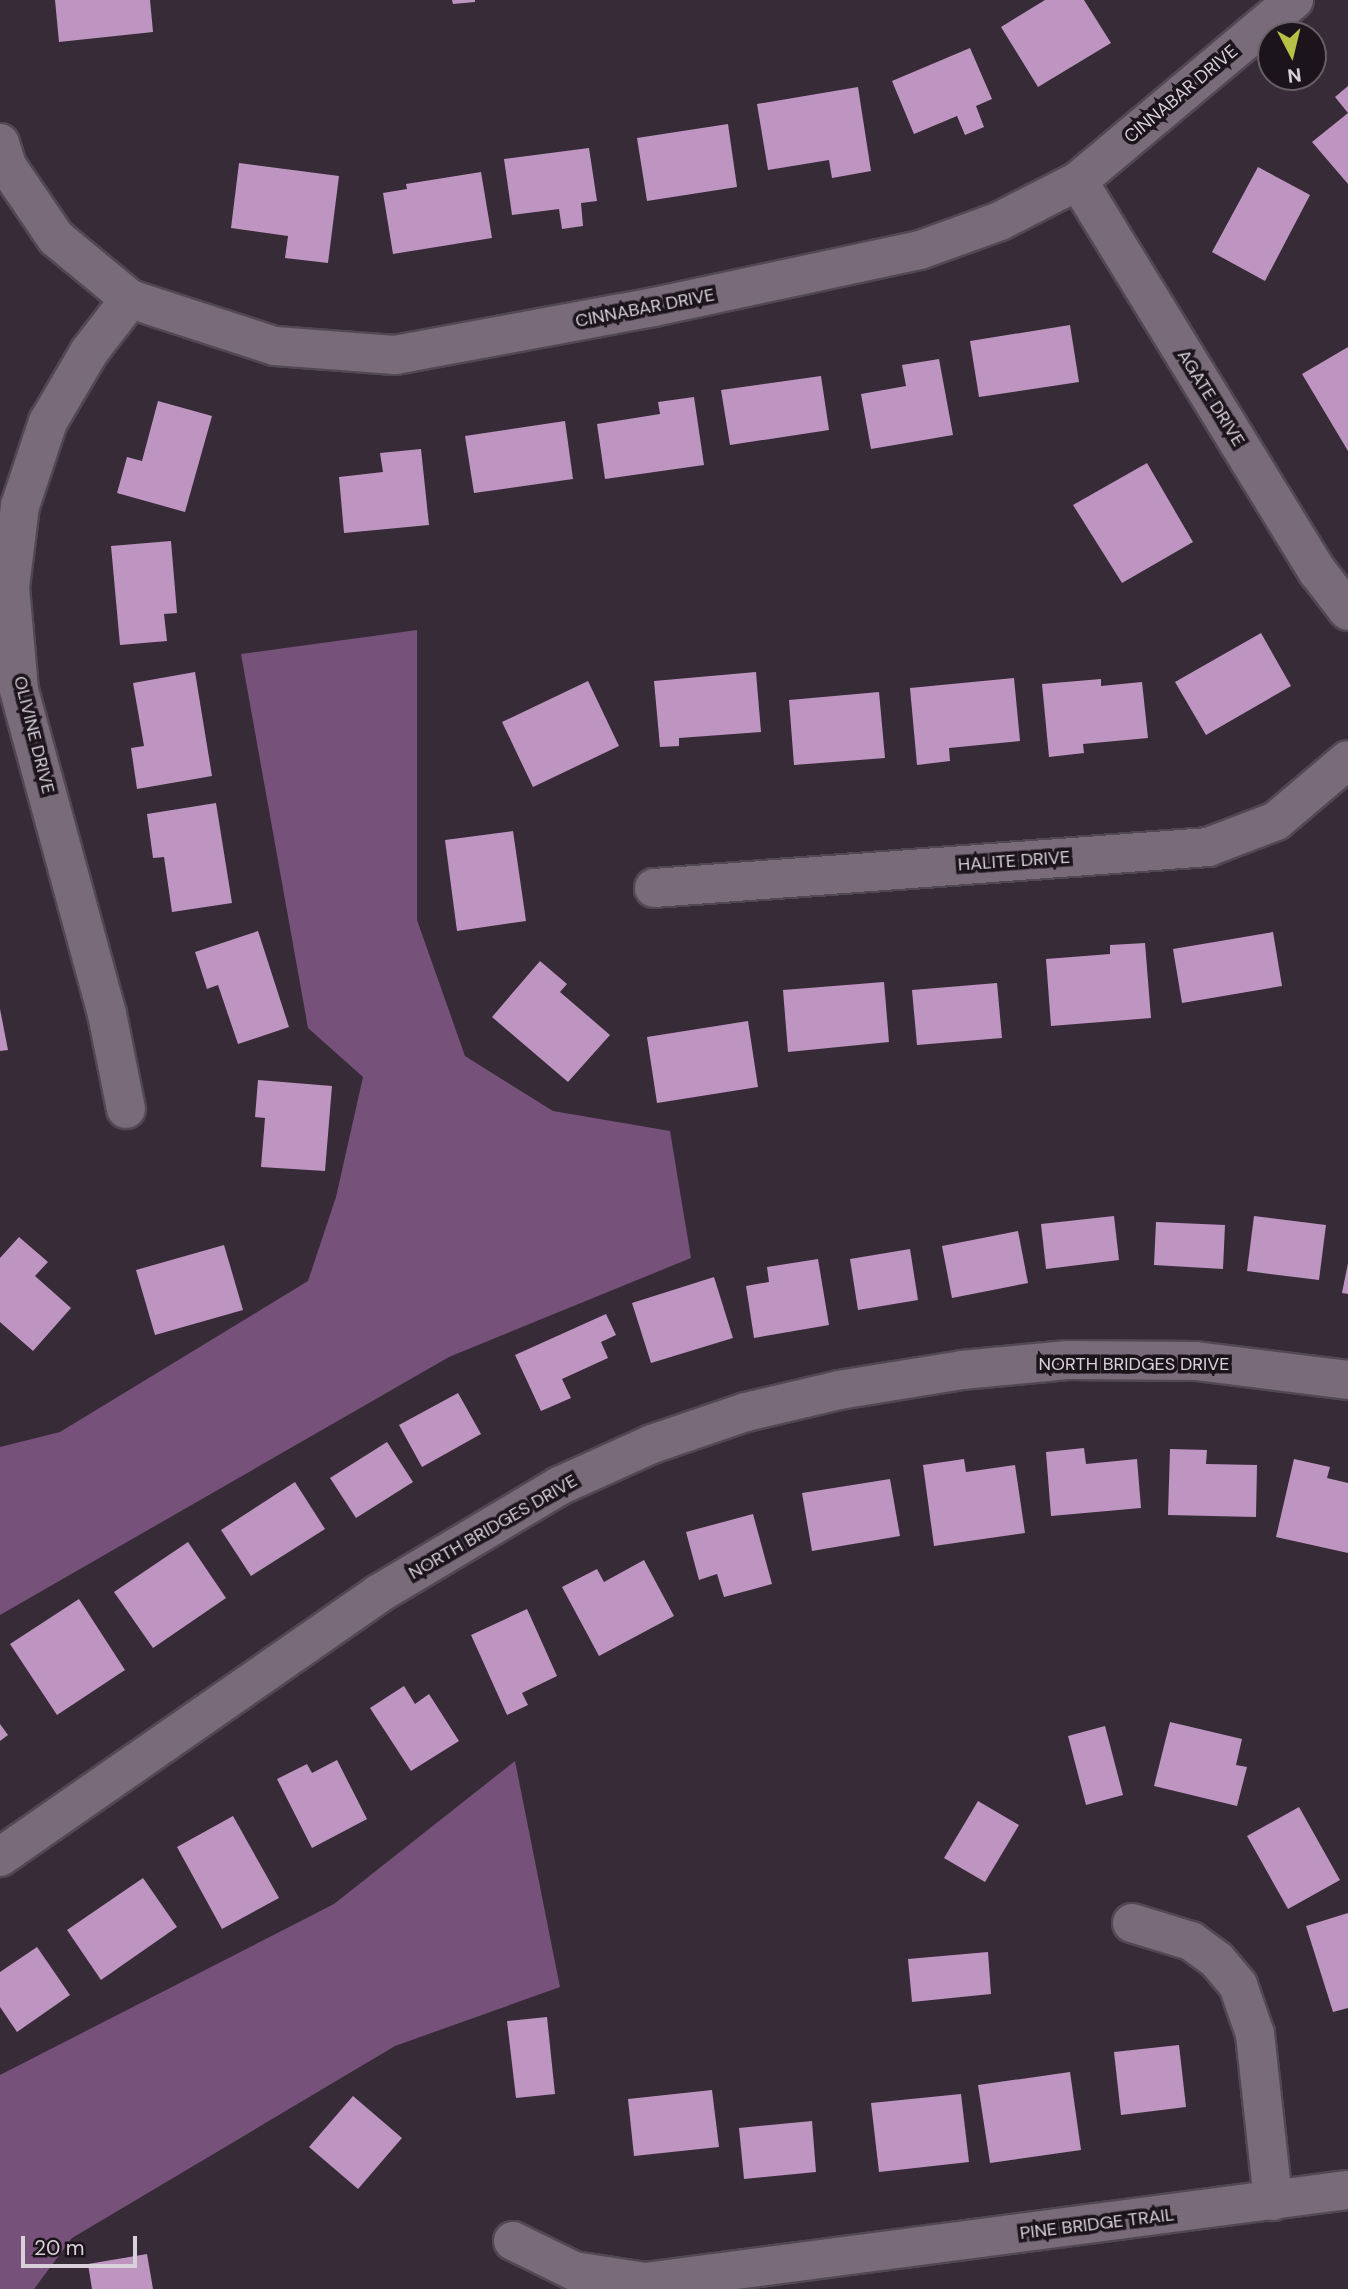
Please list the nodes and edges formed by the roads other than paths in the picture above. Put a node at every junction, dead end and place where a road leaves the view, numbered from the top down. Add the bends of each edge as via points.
1 (1294, 0) edge
2 (0, 143) edge
3 (1078, 181) junction
4 (130, 299) junction
5 (1348, 611) edge
6 (1348, 760) edge
7 (654, 888) dead end
8 (126, 1109) dead end
9 (1348, 1380) edge
10 (0, 1857) edge
11 (1132, 1923) dead end
12 (1348, 2190) edge
13 (1273, 2201) junction
14 (513, 2241) dead end

1 - 3 street, CINNABAR DRIVE
2 - 4 street, CINNABAR DRIVE via 7,166 56,238
3 - 4 street, CINNABAR DRIVE via 1000,221 920,250 654,307 395,355 275,346
3 - 5 street, AGATE DRIVE via 1318,572
4 - 8 street, OLIVINE DRIVE via 89,352 48,422 20,506 10,587 19,690 104,1002
6 - 7 street, HALITE DRIVE via 1276,821 1208,847
9 - 10 street, NORTH BRIDGES DRIVE via 1196,1361 1068,1360 962,1370 839,1390 746,1412 652,1444 559,1486 378,1594
11 - 13 street via 1191,1941 1217,1960 1238,1985 1255,2034
12 - 13 street, PINE BRIDGE TRAIL
13 - 14 street, PINE BRIDGE TRAIL via 645,2282 574,2271

